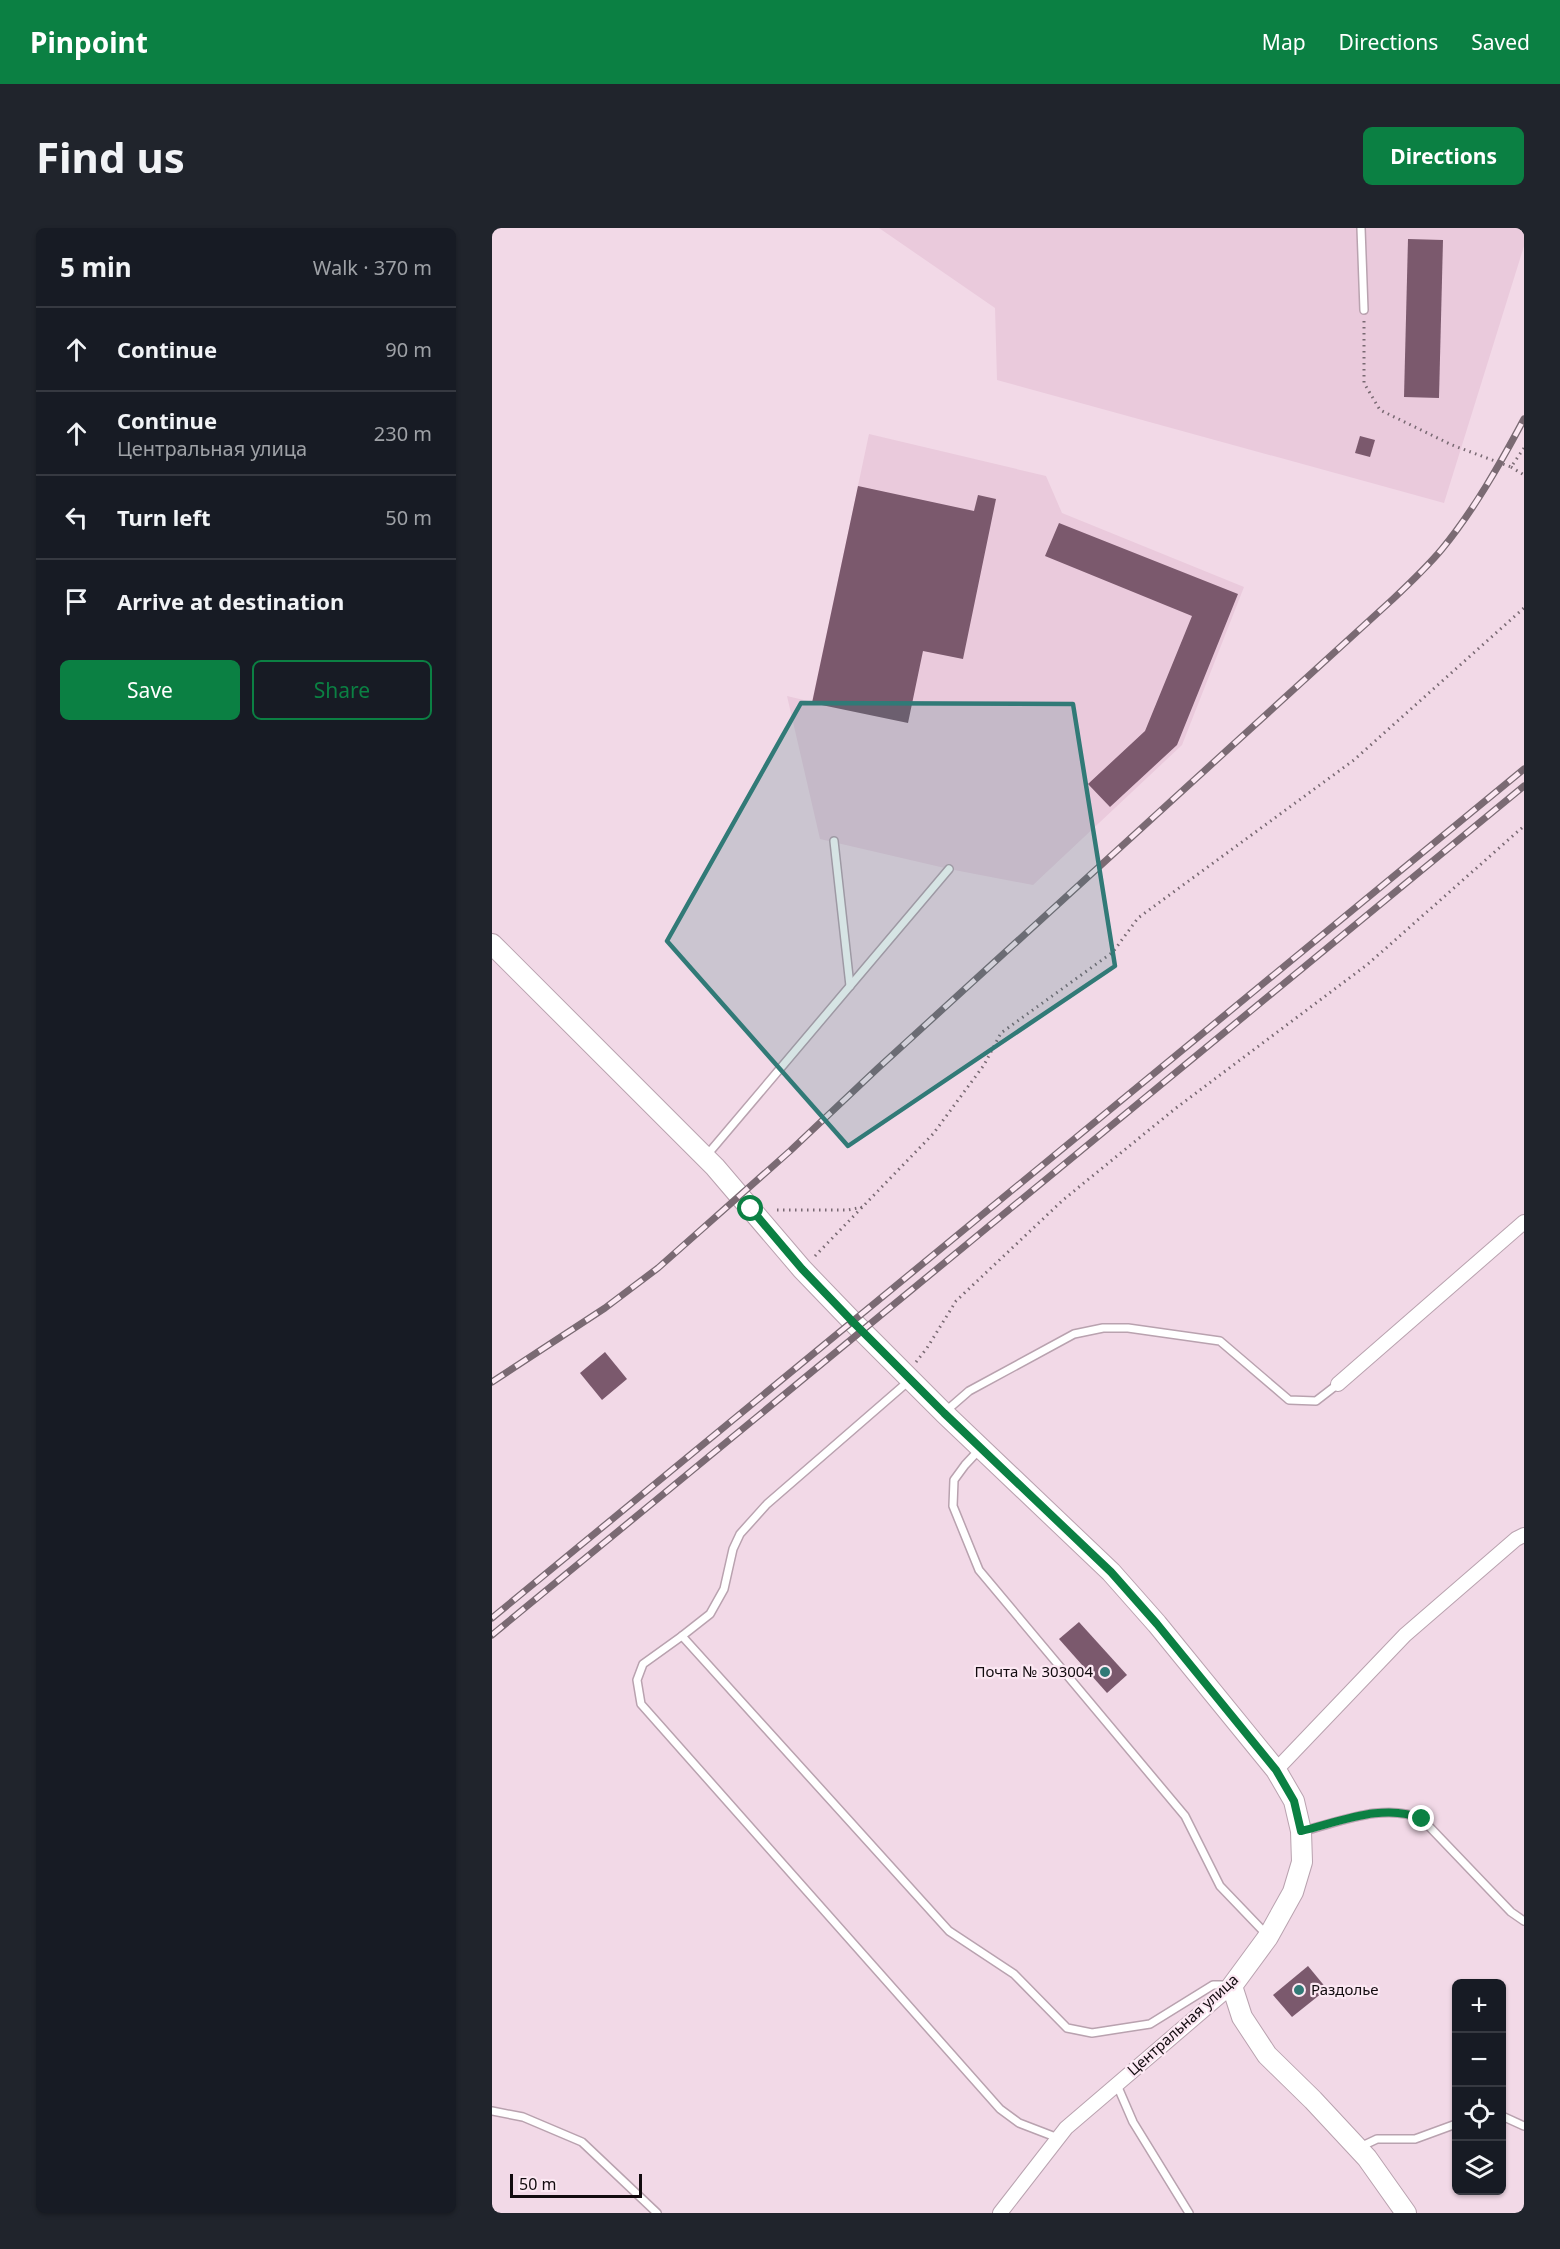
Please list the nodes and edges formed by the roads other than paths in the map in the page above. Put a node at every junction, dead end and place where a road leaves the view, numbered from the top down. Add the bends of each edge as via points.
1 (1361, 228) edge
2 (1364, 310) road end
3 (834, 842) dead end
4 (949, 869) dead end
5 (492, 944) edge
6 (850, 987) junction
7 (705, 1157) junction
8 (1524, 1222) edge
9 (908, 1377) junction
10 (1338, 1384) joint
11 (944, 1413) junction
12 (981, 1448) junction
13 (1524, 1534) edge
14 (682, 1636) junction
15 (1276, 1770) junction
16 (1301, 1831) junction
17 (1524, 1921) edge
18 (1269, 1937) junction
19 (1232, 1986) junction
20 (1117, 2085) junction
21 (492, 2111) edge
22 (1506, 2118) edge
23 (1452, 2125) edge
24 (1524, 2126) edge
25 (1059, 2138) junction
26 (1357, 2148) junction
27 (657, 2213) edge
28 (1000, 2213) edge
29 (1189, 2213) edge
30 (1406, 2213) edge

1 - 2 lane
3 - 6 lane
4 - 6 lane
5 - 7 street, Центральная улица
6 - 7 lane
7 - 9 street, Центральная улица via 802,1269
8 - 10 street
9 - 11 street, Центральная улица
9 - 14 lane via 767,1504 740,1534 724,1589 710,1614
10 - 11 lane via 1316,1401 1288,1400 1220,1341 1103,1328 1074,1334 969,1391
11 - 12 street, Центральная улица
12 - 15 street, Центральная улица via 1111,1572
12 - 18 lane via 954,1480 953,1506 979,1570 1185,1816 1220,1886
13 - 15 street via 1406,1635
14 - 19 lane via 949,1931 1014,1974 1067,2028 1092,2033 1150,2024 1213,1985
14 - 25 lane via 643,1664 637,1680 641,1704 1000,2109 1019,2123
15 - 16 street, Центральная улица via 1294,1801
16 - 17 lane via 1380,1812 1410,1813 1422,1819
16 - 18 street, Центральная улица via 1302,1862 1293,1892
18 - 19 street, Центральная улица
19 - 20 street, Центральная улица
19 - 26 street via 1242,2017 1267,2055
20 - 25 street, Центральная улица
20 - 29 lane via 1133,2122
21 - 27 lane via 523,2117 582,2142
22 - 24 lane
23 - 26 lane via 1415,2139 1377,2139
25 - 28 street, Центральная улица
26 - 30 street

